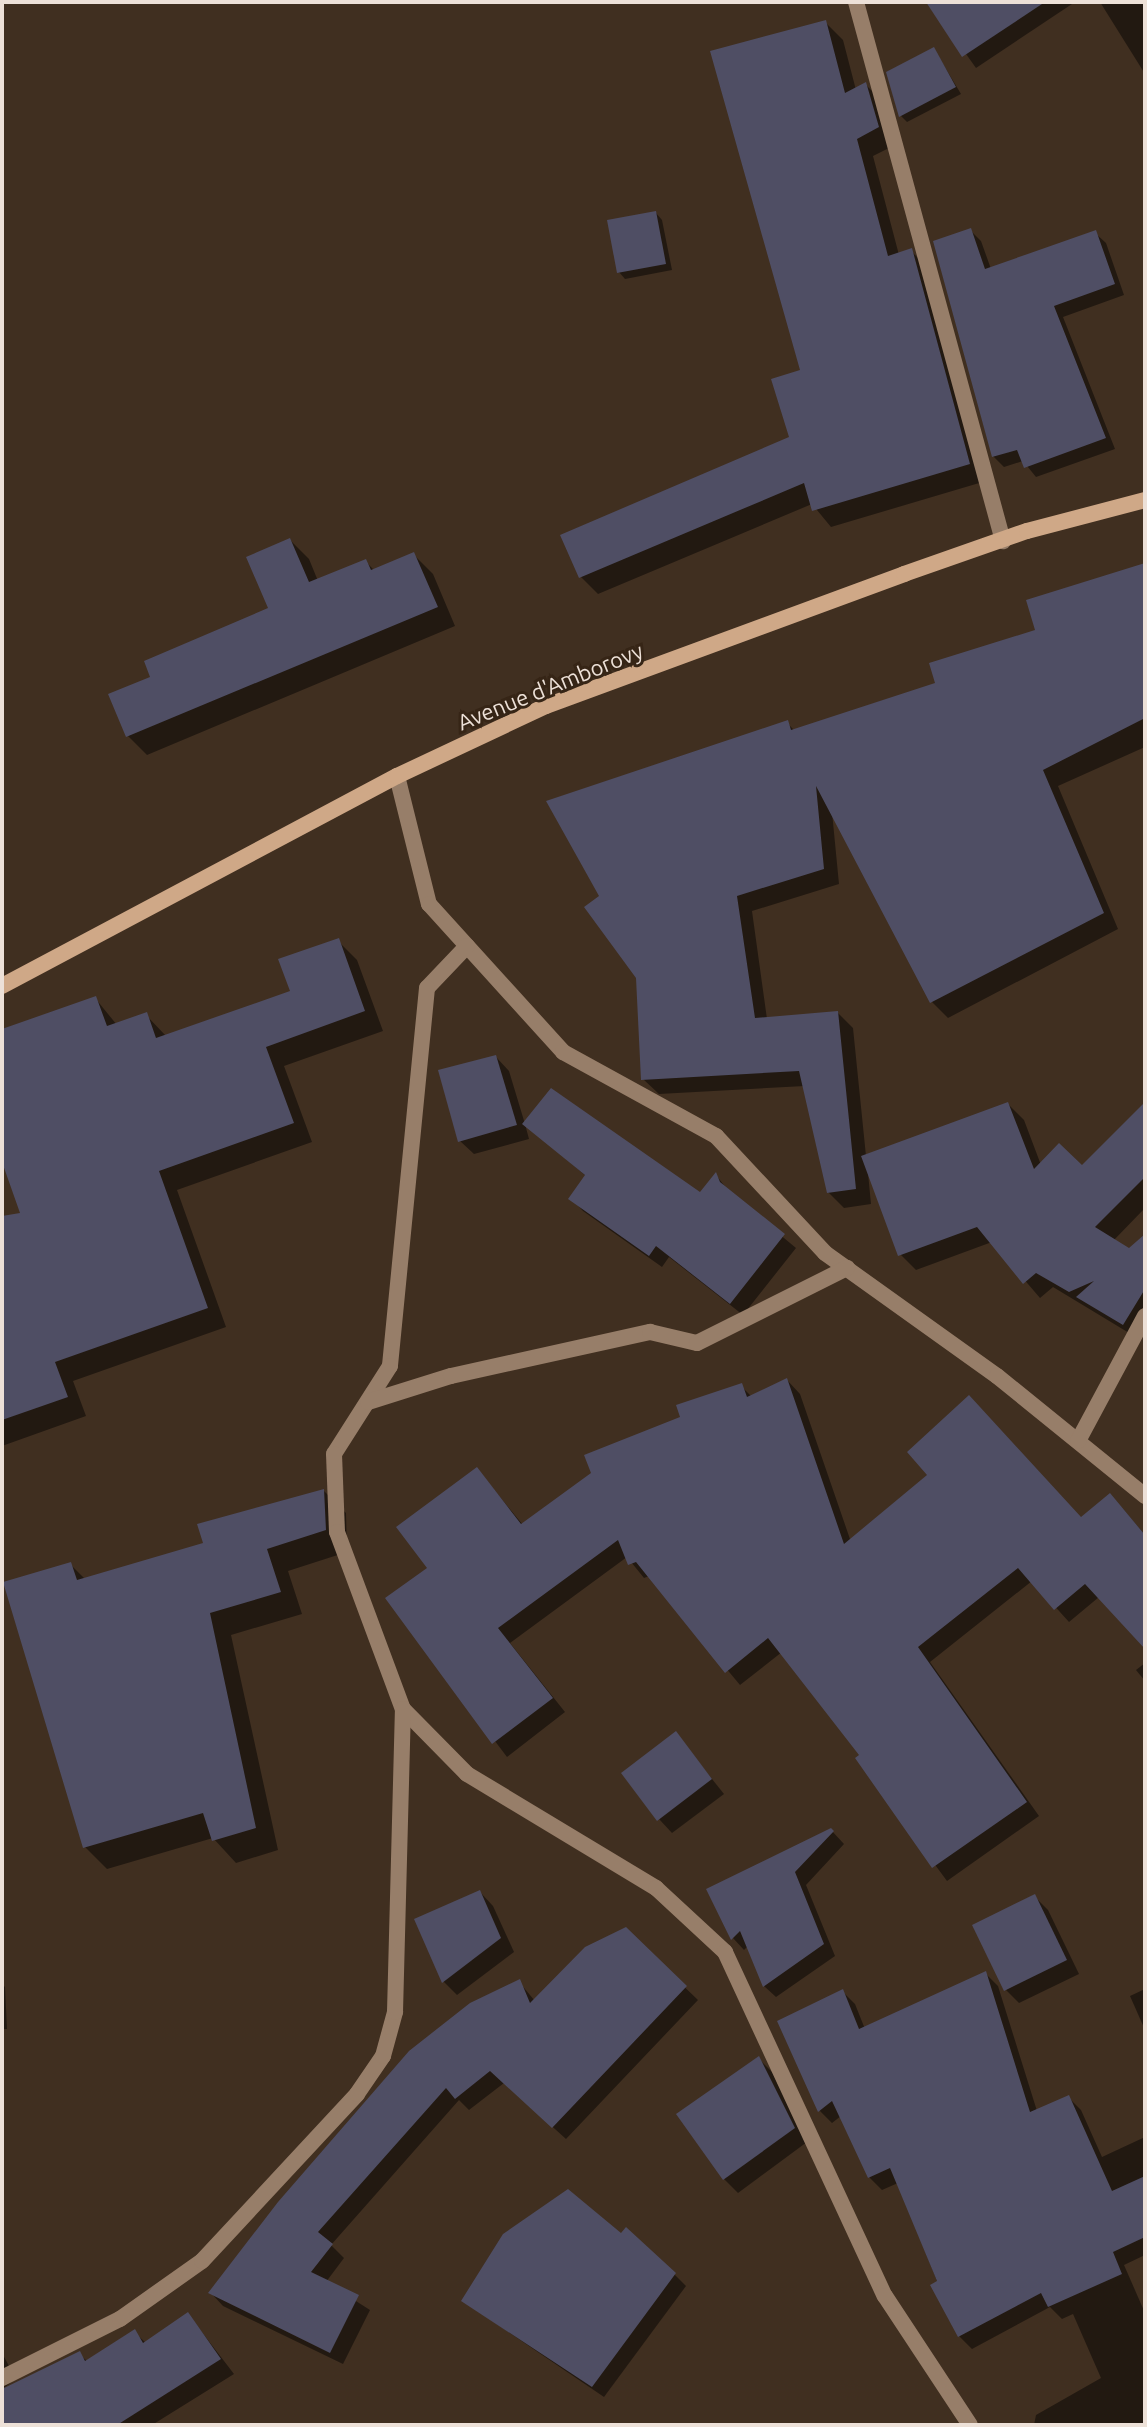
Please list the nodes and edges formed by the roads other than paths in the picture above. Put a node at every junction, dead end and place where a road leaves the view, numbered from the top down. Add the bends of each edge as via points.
1 (856, 2) edge
2 (1145, 500) edge
3 (1003, 541) junction
4 (397, 776) junction
5 (467, 946) junction
6 (2, 986) edge
7 (847, 1268) junction
8 (1145, 1316) edge
9 (368, 1402) junction
10 (1078, 1441) junction
11 (1145, 1496) edge
12 (403, 1709) junction
13 (2, 2378) edge
14 (970, 2425) edge

1 - 3 street
2 - 3 main road, Avenue d'Amborovy
3 - 4 main road, Avenue d'Amborovy via 546,706
4 - 5 street via 429,904
4 - 6 main road, Avenue d'Amborovy
5 - 7 street via 563,1052 716,1136 825,1253
5 - 9 street via 427,988 390,1366
7 - 9 street via 697,1343 650,1332 451,1376
7 - 10 street
8 - 10 street
9 - 12 street via 334,1454 337,1532
10 - 11 street
12 - 13 street via 395,2012 383,2056 357,2094 202,2261 120,2319
12 - 14 street via 467,1774 656,1888 725,1952 885,2296

